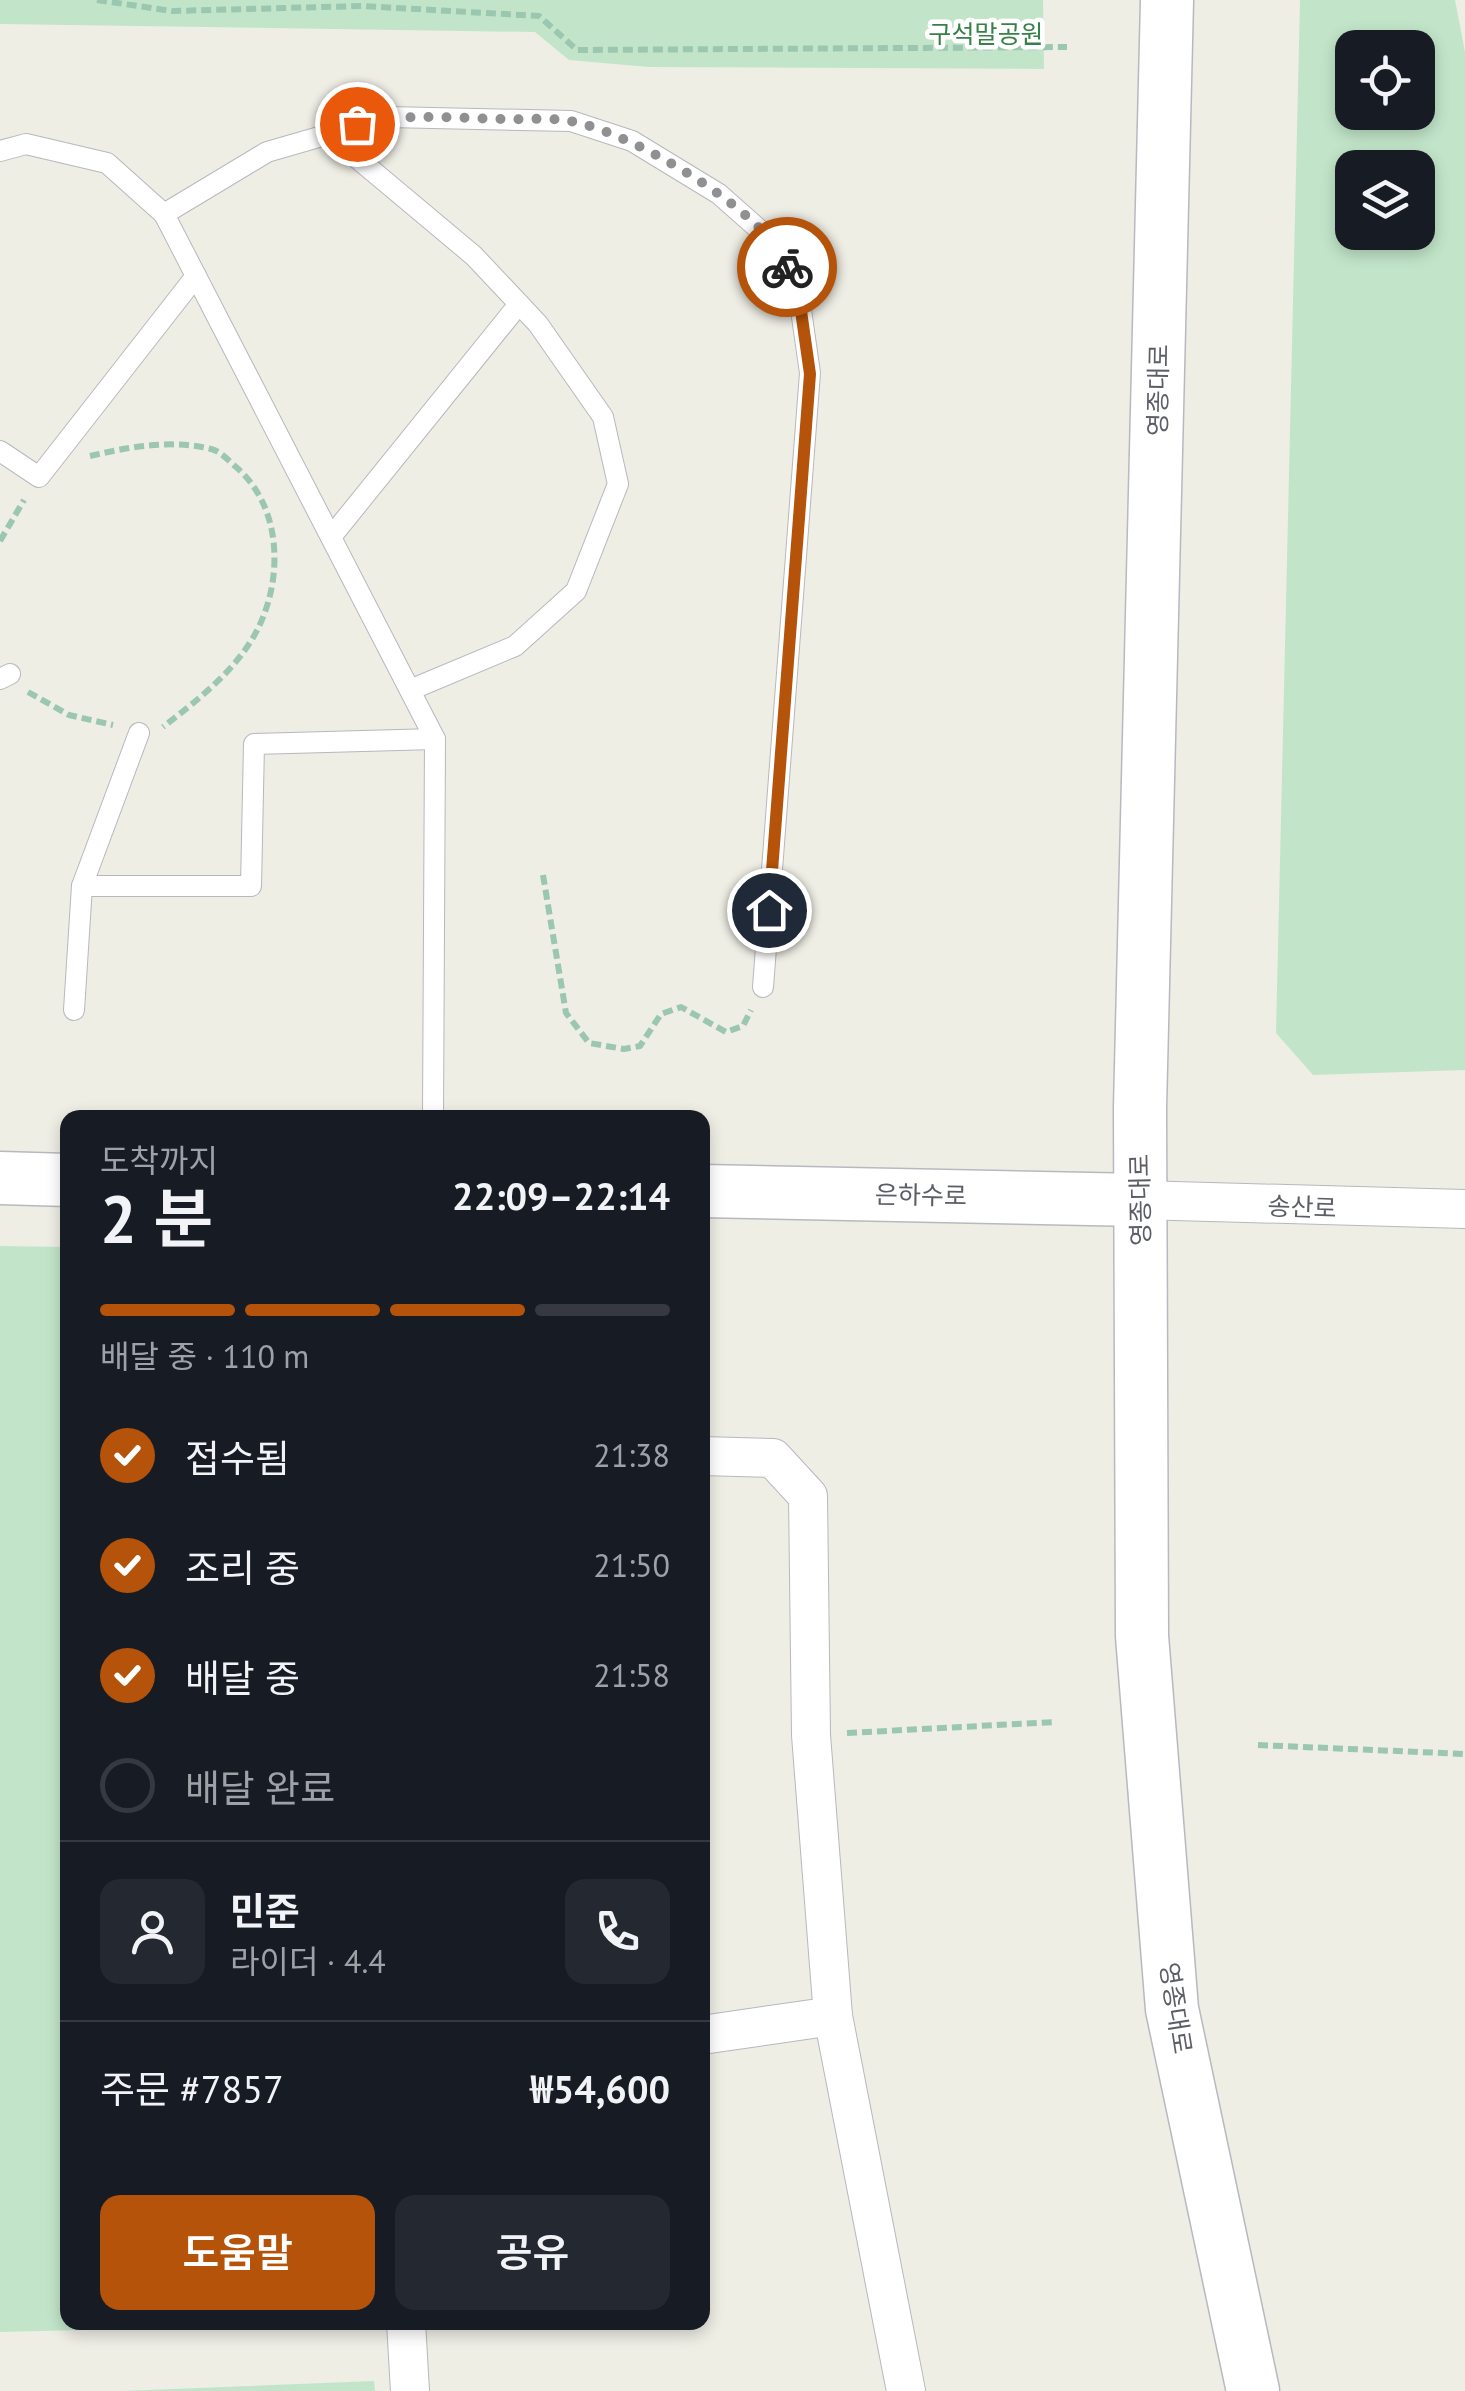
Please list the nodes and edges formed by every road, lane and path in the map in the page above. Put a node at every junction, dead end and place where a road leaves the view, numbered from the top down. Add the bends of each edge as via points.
1 (97, 0) edge
2 (1167, 0) edge
3 (1067, 47) dead end
4 (326, 132) junction
5 (0, 151) edge
6 (164, 214) junction
7 (196, 276) junction
8 (519, 304) junction
9 (0, 451) edge
10 (39, 477) junction
11 (331, 537) junction
12 (0, 541) edge
13 (5, 676) edge
14 (410, 690) junction
15 (139, 733) junction
16 (435, 739) junction
17 (543, 874) dead end
18 (82, 886) junction
19 (763, 987) joint
20 (74, 1010) dead end
21 (433, 1110) edge
22 (0, 1178) edge
23 (60, 1180) edge
24 (710, 1191) edge
25 (1139, 1200) junction
26 (1465, 1210) edge
27 (710, 1456) edge
28 (1055, 1722) dead end
29 (812, 1735) junction
30 (1258, 1745) dead end
31 (1465, 1754) edge
32 (833, 2016) junction
33 (710, 2033) edge
34 (406, 2330) edge
35 (410, 2391) edge
36 (906, 2391) edge
37 (1253, 2391) edge

1 - 3 path via 172,11 362,6 538,16 577,50
2 - 25 street, 영종대로
4 - 6 lane via 268,152
4 - 8 lane via 474,256
4 - 19 lane via 388,117 571,121 632,141 720,194 780,249 800,304 810,374
5 - 6 lane via 26,144 107,163
6 - 7 lane
7 - 10 lane
7 - 11 lane
8 - 11 lane
8 - 14 lane via 603,416 618,484 576,591 515,646
9 - 10 lane
10 - 12 path
10 - 15 path via 133,446 216,450 255,484 274,532 273,587 251,641 205,694 163,727
11 - 14 lane
13 - 15 path via 69,715
14 - 16 lane
15 - 18 lane
16 - 18 lane via 254,744 251,886
16 - 21 lane
17 - 19 path via 566,1013 589,1042 624,1050 640,1046 661,1014 680,1007 726,1032 743,1026
18 - 20 lane
22 - 23 street
24 - 25 street, 은하수로
25 - 26 street, 송산로
25 - 37 street, 영종대로 via 1142,1636 1172,2009
27 - 29 street via 773,1458 808,1496
28 - 29 path
29 - 32 street
30 - 31 path
32 - 33 street
32 - 36 street
34 - 35 street

